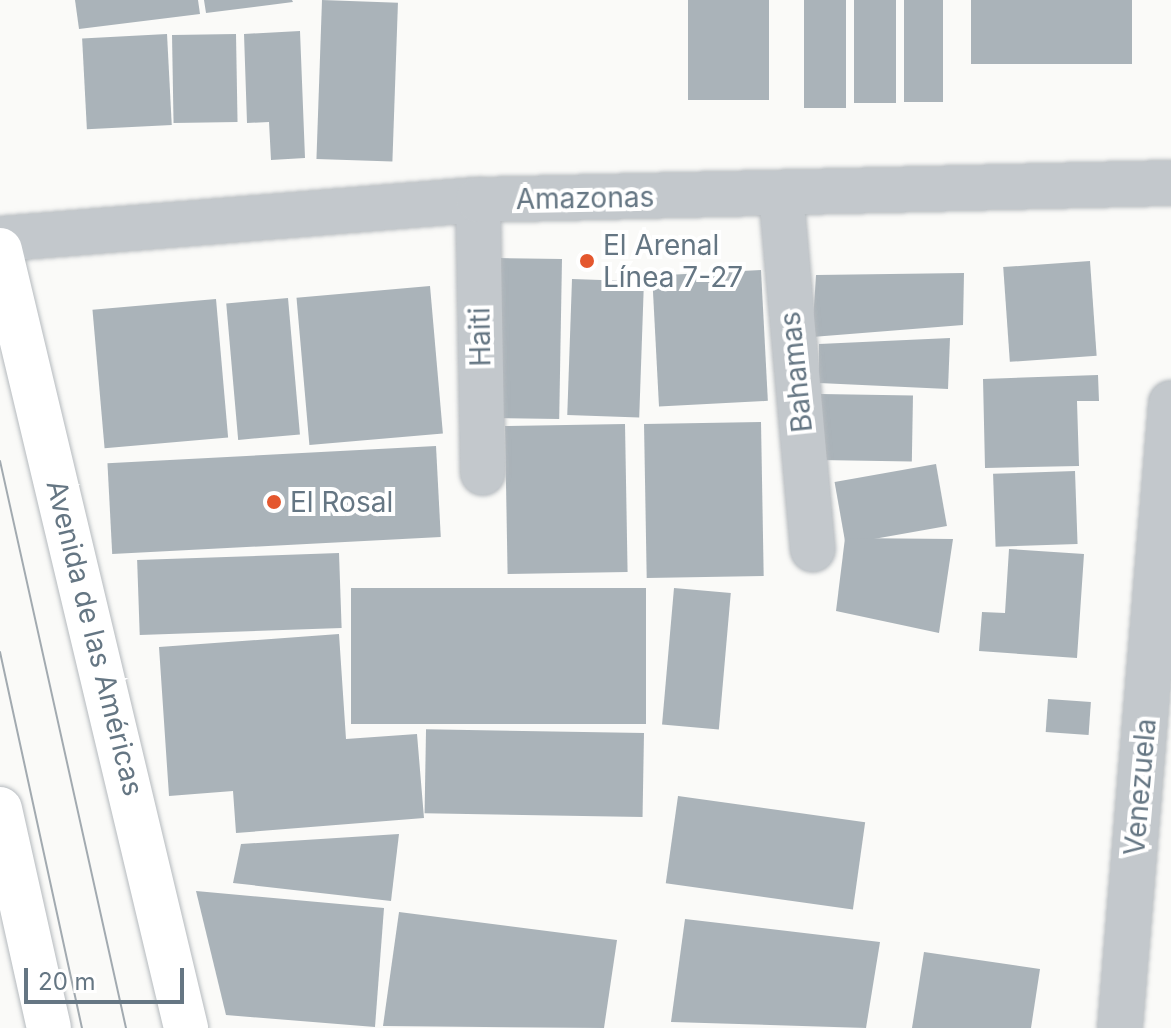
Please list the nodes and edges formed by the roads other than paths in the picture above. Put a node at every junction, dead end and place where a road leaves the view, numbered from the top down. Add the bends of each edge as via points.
1 (1171, 183) edge
2 (781, 194) junction
3 (478, 200) junction
4 (0, 239) edge
5 (0, 250) edge
6 (1171, 403) edge
7 (483, 473) dead end
8 (813, 550) dead end
9 (0, 809) edge
10 (49, 1028) edge
11 (186, 1028) edge
12 (1120, 1028) edge

1 - 2 street, Amazonas
2 - 3 street, Amazonas
2 - 8 street, Bahamas
3 - 4 street, Amazonas
3 - 7 street, Haiti
5 - 11 main road, Avenida de las Américas
6 - 12 street, Venezuela
9 - 10 main road

